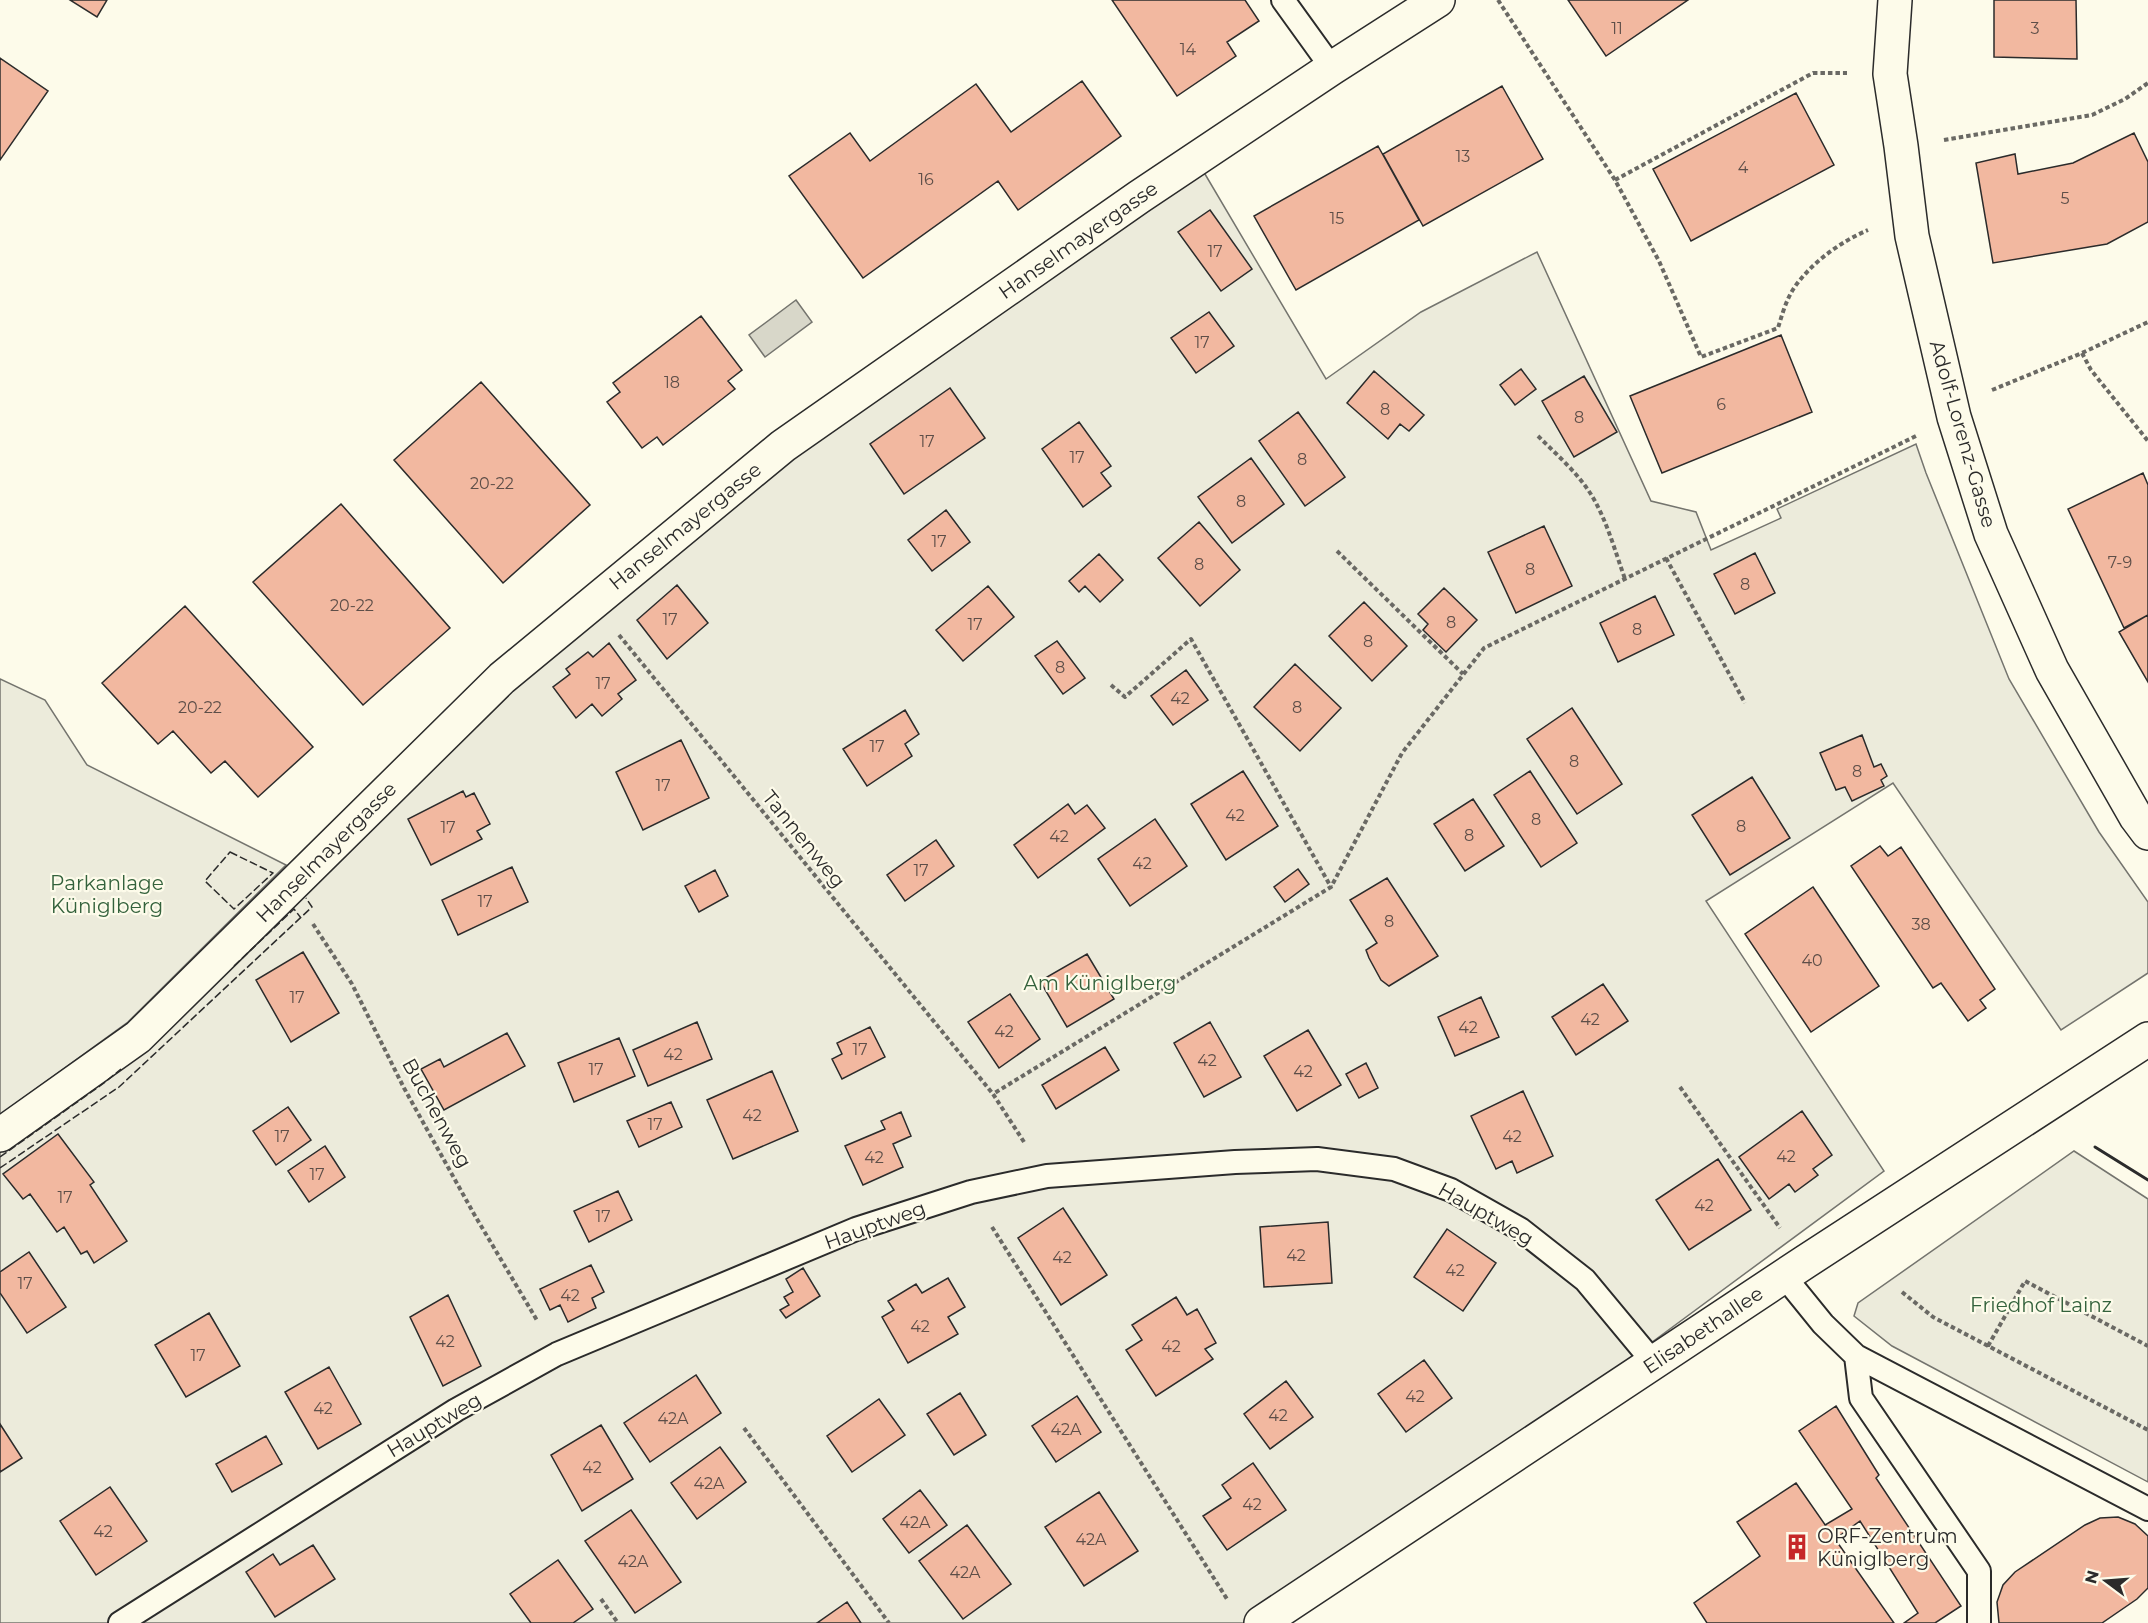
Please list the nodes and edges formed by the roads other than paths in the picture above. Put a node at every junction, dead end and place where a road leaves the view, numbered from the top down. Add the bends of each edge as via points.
1 (1283, 0) edge
2 (1438, 0) edge
3 (1895, 0) edge
4 (1332, 68) junction
5 (2148, 833) edge
6 (2148, 1039) edge
7 (0, 1135) edge
8 (1794, 1269) junction
9 (1856, 1356) junction
10 (1654, 1363) junction
11 (2148, 1509) edge
12 (120, 1623) edge
13 (1261, 1623) edge
14 (1979, 1623) edge

1 - 4 lane
2 - 4 street, Hanselmayergasse
3 - 5 street, Adolf-Lorenz-Gasse via 1890,74 1912,236 1953,411 1991,534 2052,670
4 - 7 street, Hanselmayergasse via 1129,204 783,446 502,678 138,1037
6 - 8 street, Elisabethallee
8 - 9 lane via 1823,1324
8 - 10 street, Elisabethallee
9 - 11 lane
9 - 14 lane via 1861,1398 1979,1571
10 - 12 lane, Hauptweg via 1585,1281 1520,1229 1451,1190 1394,1169 1317,1159 1047,1176 971,1192 856,1229 557,1354 456,1410
10 - 13 street, Elisabethallee

